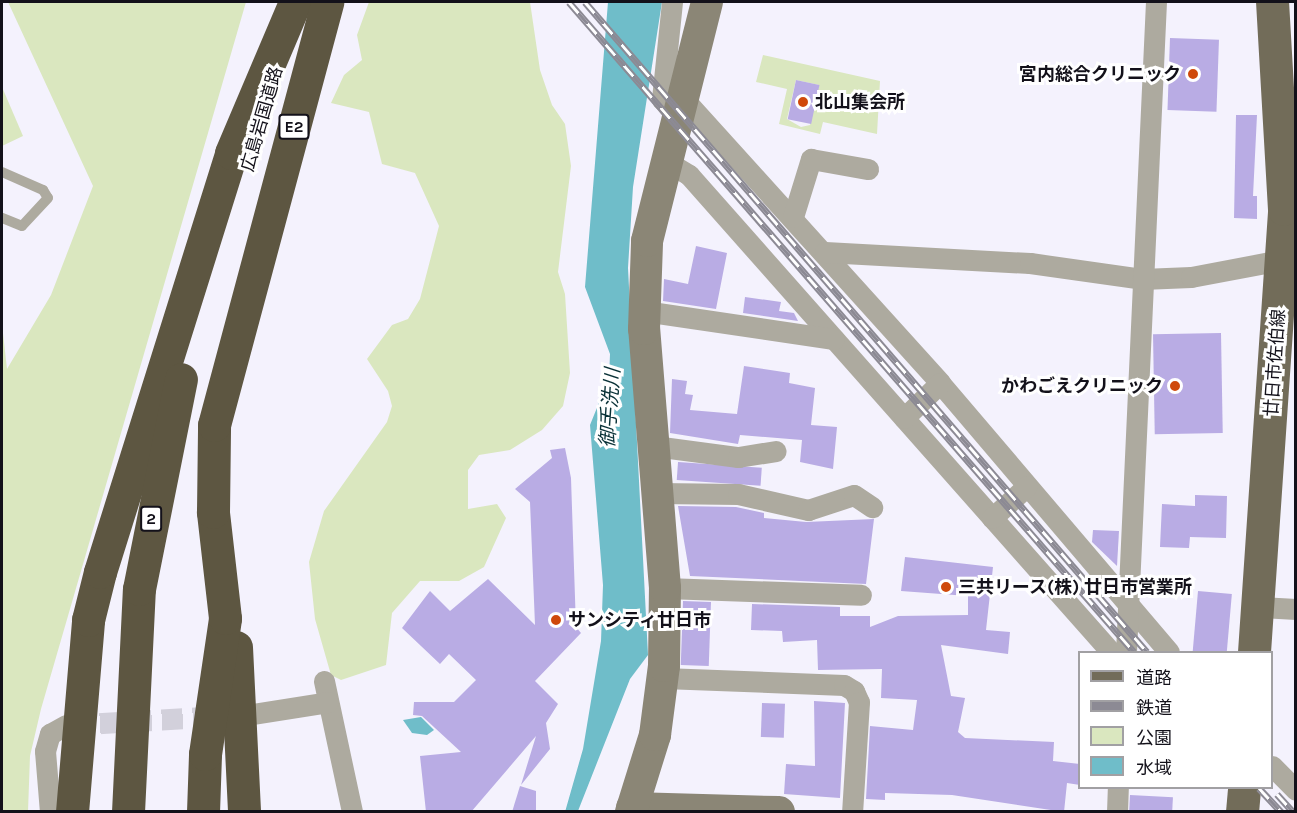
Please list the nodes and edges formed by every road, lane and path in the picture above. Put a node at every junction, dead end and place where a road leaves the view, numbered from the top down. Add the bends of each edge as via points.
1 (295, 2) edge
2 (327, 2) edge
3 (672, 2) edge
4 (707, 2) edge
5 (1156, 2) edge
6 (1272, 2) edge
7 (679, 107) junction
8 (666, 161) junction
9 (867, 169) dead end
10 (2, 172) edge
11 (793, 216) junction
12 (2, 218) edge
13 (229, 237) joint
14 (825, 252) junction
15 (1286, 255) edge
16 (1142, 279) junction
17 (644, 311) junction
18 (834, 339) junction
19 (183, 372) junction
20 (940, 383) junction
21 (904, 418) junction
22 (144, 433) junction
23 (654, 446) junction
24 (776, 451) dead end
25 (1026, 486) junction
26 (658, 493) junction
27 (872, 507) dead end
28 (992, 519) junction
29 (666, 588) junction
30 (223, 593) junction
31 (861, 595) dead end
32 (1129, 607) junction
33 (1258, 607) junction
34 (1296, 609) edge
35 (1110, 651) edge
36 (1126, 651) edge
37 (1168, 651) edge
38 (1254, 651) edge
39 (663, 678) junction
40 (248, 715) dead end
41 (66, 725) tunnel mouth
42 (1273, 767) edge
43 (1118, 789) edge
44 (1296, 790) edge
45 (632, 810) edge
46 (50, 812) edge
47 (72, 812) edge
48 (128, 812) edge
49 (203, 812) edge
50 (244, 812) edge
51 (352, 812) edge
52 (779, 812) edge
53 (852, 812) edge
54 (1117, 812) edge

1 - 13 highway, 広島岩国道路 / E2
1 - 22 highway via 240,126
2 - 30 highway, 広島岩国道路 / E2 via 214,425 213,512
3 - 7 street via 662,99
4 - 7 street
5 - 16 street
6 - 15 main road, 廿日市佐伯線 via 1284,146
7 - 8 street
7 - 11 street
8 - 17 street via 647,241
8 - 18 street via 688,175
9 - 11 street via 811,159
10 - 12 lane via 43,190 48,198 22,226
11 - 14 street
13 - 19 highway, 2
14 - 16 street via 1030,263
14 - 20 street
15 - 16 street via 1191,277
15 - 33 main road, 廿日市佐伯線
16 - 32 street
17 - 18 street
17 - 23 street
18 - 21 street
19 - 22 highway
19 - 48 highway, 2 via 139,589
20 - 21 street
20 - 25 street
21 - 28 street
22 - 47 highway via 88,620
23 - 24 street via 738,458
23 - 26 street
25 - 28 street
25 - 32 street
26 - 27 street via 738,494 808,510 854,495
26 - 29 street
28 - 35 street
29 - 31 street
29 - 39 street
30 - 49 highway via 223,643 205,754
30 - 50 highway via 235,642
32 - 36 street
32 - 37 street
33 - 34 street
33 - 38 main road, 廿日市佐伯線
39 - 45 street via 655,735
39 - 53 street via 844,686 854,690 859,702
40 - 51 street via 326,692
41 - 46 street via 50,734 45,751
42 - 44 street
43 - 54 street
45 - 52 street

